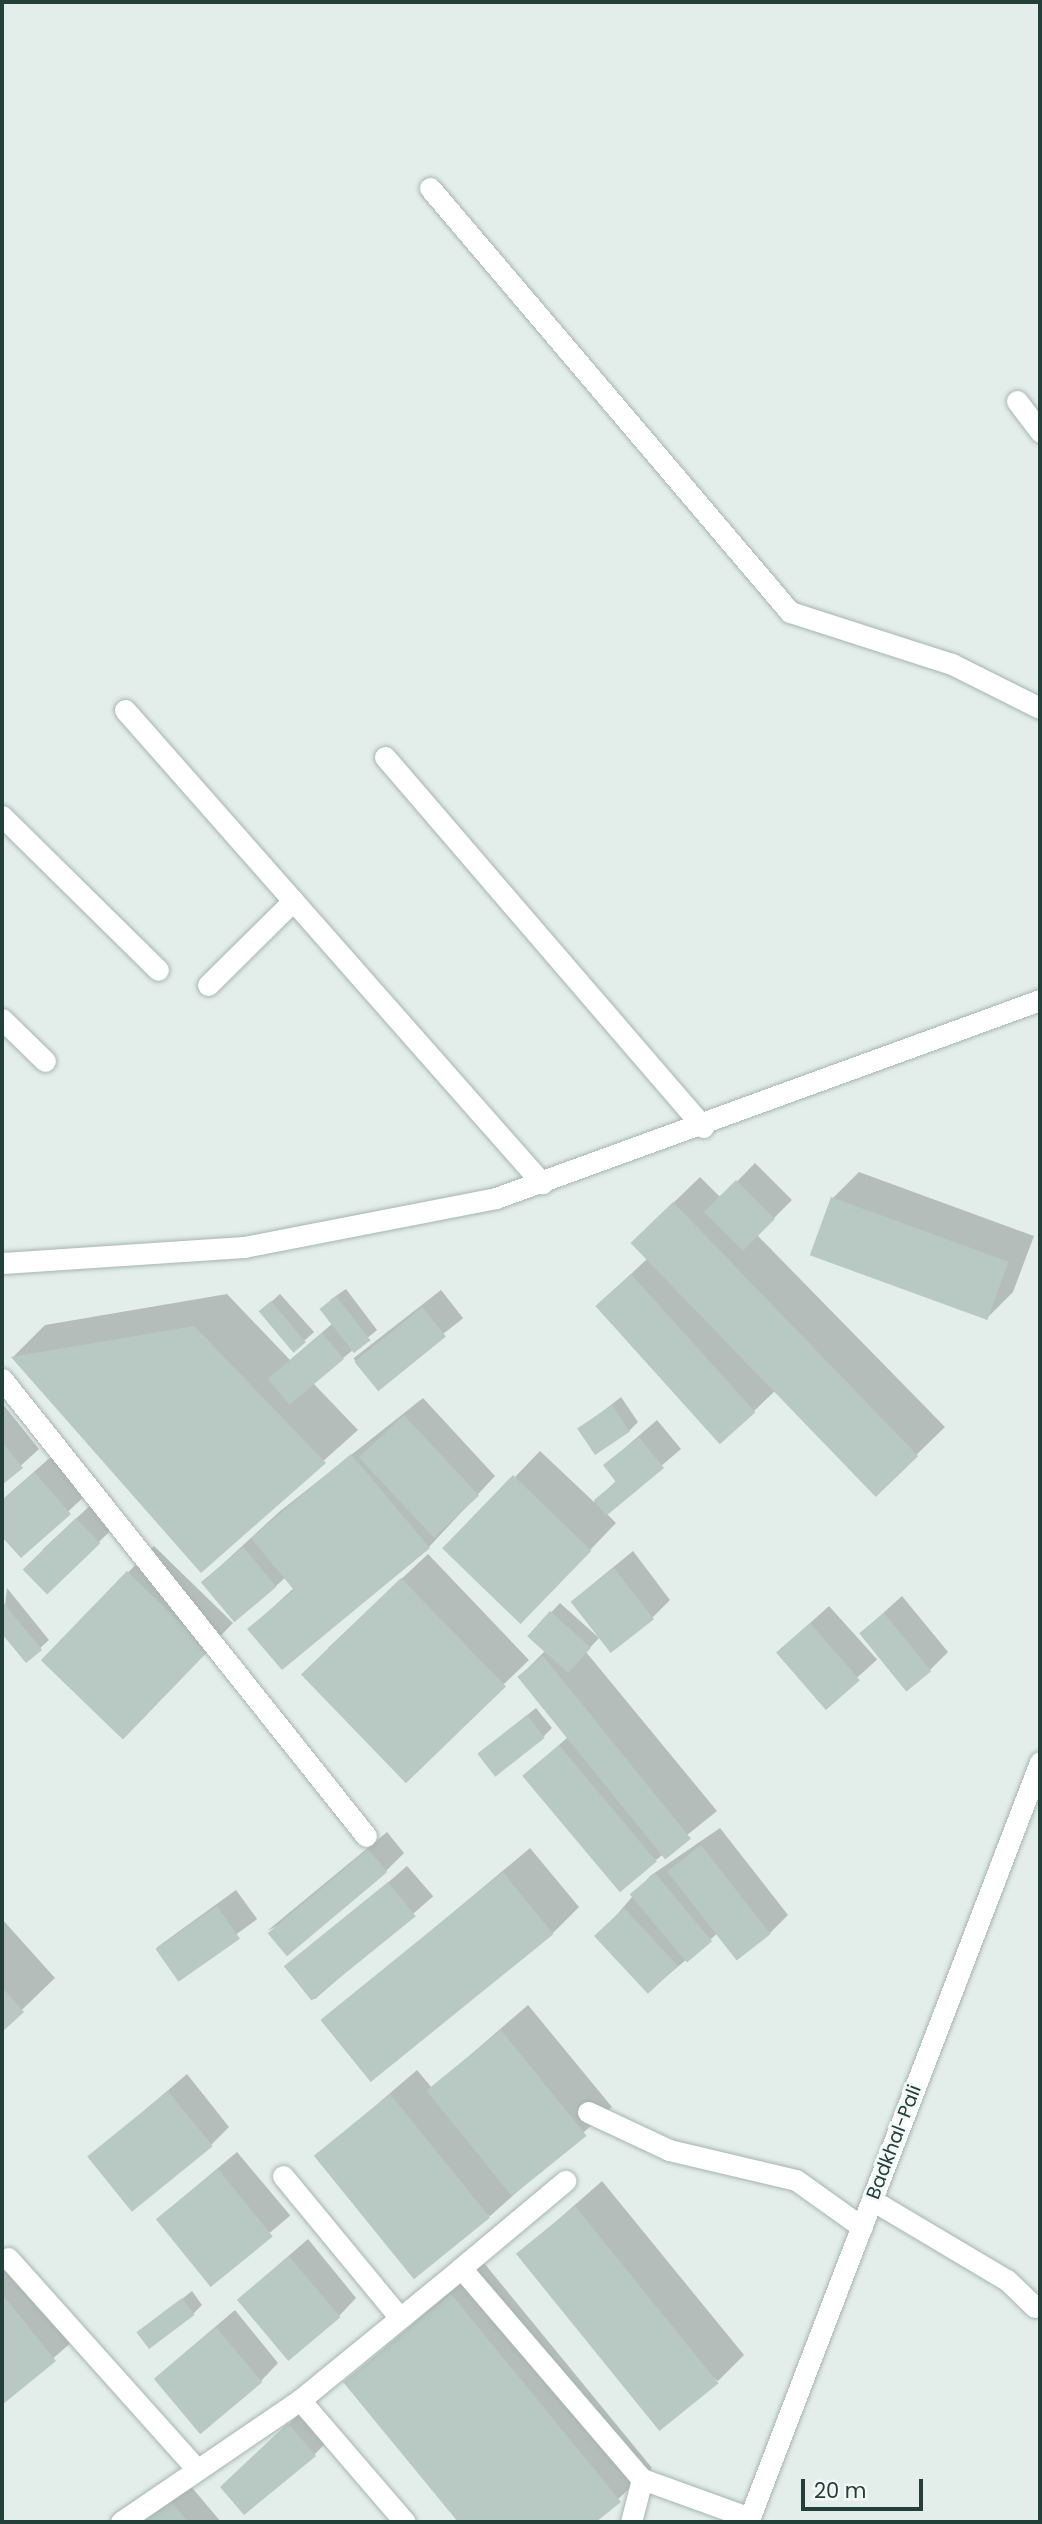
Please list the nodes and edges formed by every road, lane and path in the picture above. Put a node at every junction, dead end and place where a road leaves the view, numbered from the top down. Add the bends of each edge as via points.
1 (430, 188) dead end
2 (1017, 401) dead end
3 (1040, 432) edge
4 (1040, 708) edge
5 (125, 710) dead end
6 (385, 757) dead end
7 (2, 816) edge
8 (293, 901) junction
9 (158, 970) dead end
10 (208, 985) dead end
11 (1040, 1000) edge
12 (2, 1019) edge
13 (45, 1061) dead end
14 (703, 1127) junction
15 (541, 1183) junction
16 (2, 1262) edge
17 (2, 1379) edge
18 (1040, 1762) edge
19 (366, 1836) dead end
20 (588, 2112) dead end
21 (283, 2176) dead end
22 (565, 2181) dead end
23 (872, 2200) junction
24 (862, 2227) junction
25 (8, 2258) dead end
26 (461, 2268) junction
27 (1035, 2308) dead end
28 (400, 2318) junction
29 (300, 2400) junction
30 (195, 2467) junction
31 (642, 2479) junction
32 (749, 2520) edge
33 (121, 2522) edge
34 (405, 2522) edge
35 (631, 2522) edge

1 - 4 street via 790,612 952,664
2 - 3 street
5 - 8 street
6 - 14 street
7 - 9 street
8 - 10 street
8 - 15 street
11 - 14 street
12 - 13 street
14 - 15 street
15 - 16 street via 244,1247
17 - 19 street
18 - 23 street, Badkhal-Pali
20 - 24 street via 669,2150 796,2179
21 - 28 street
22 - 26 street
23 - 24 street, Badkhal-Pali
23 - 27 street via 1007,2280
24 - 32 street, Badkhal-Pali
25 - 30 street
26 - 28 street
26 - 31 street
28 - 29 street
29 - 30 street
29 - 34 street
30 - 33 street
31 - 32 street
31 - 35 street

